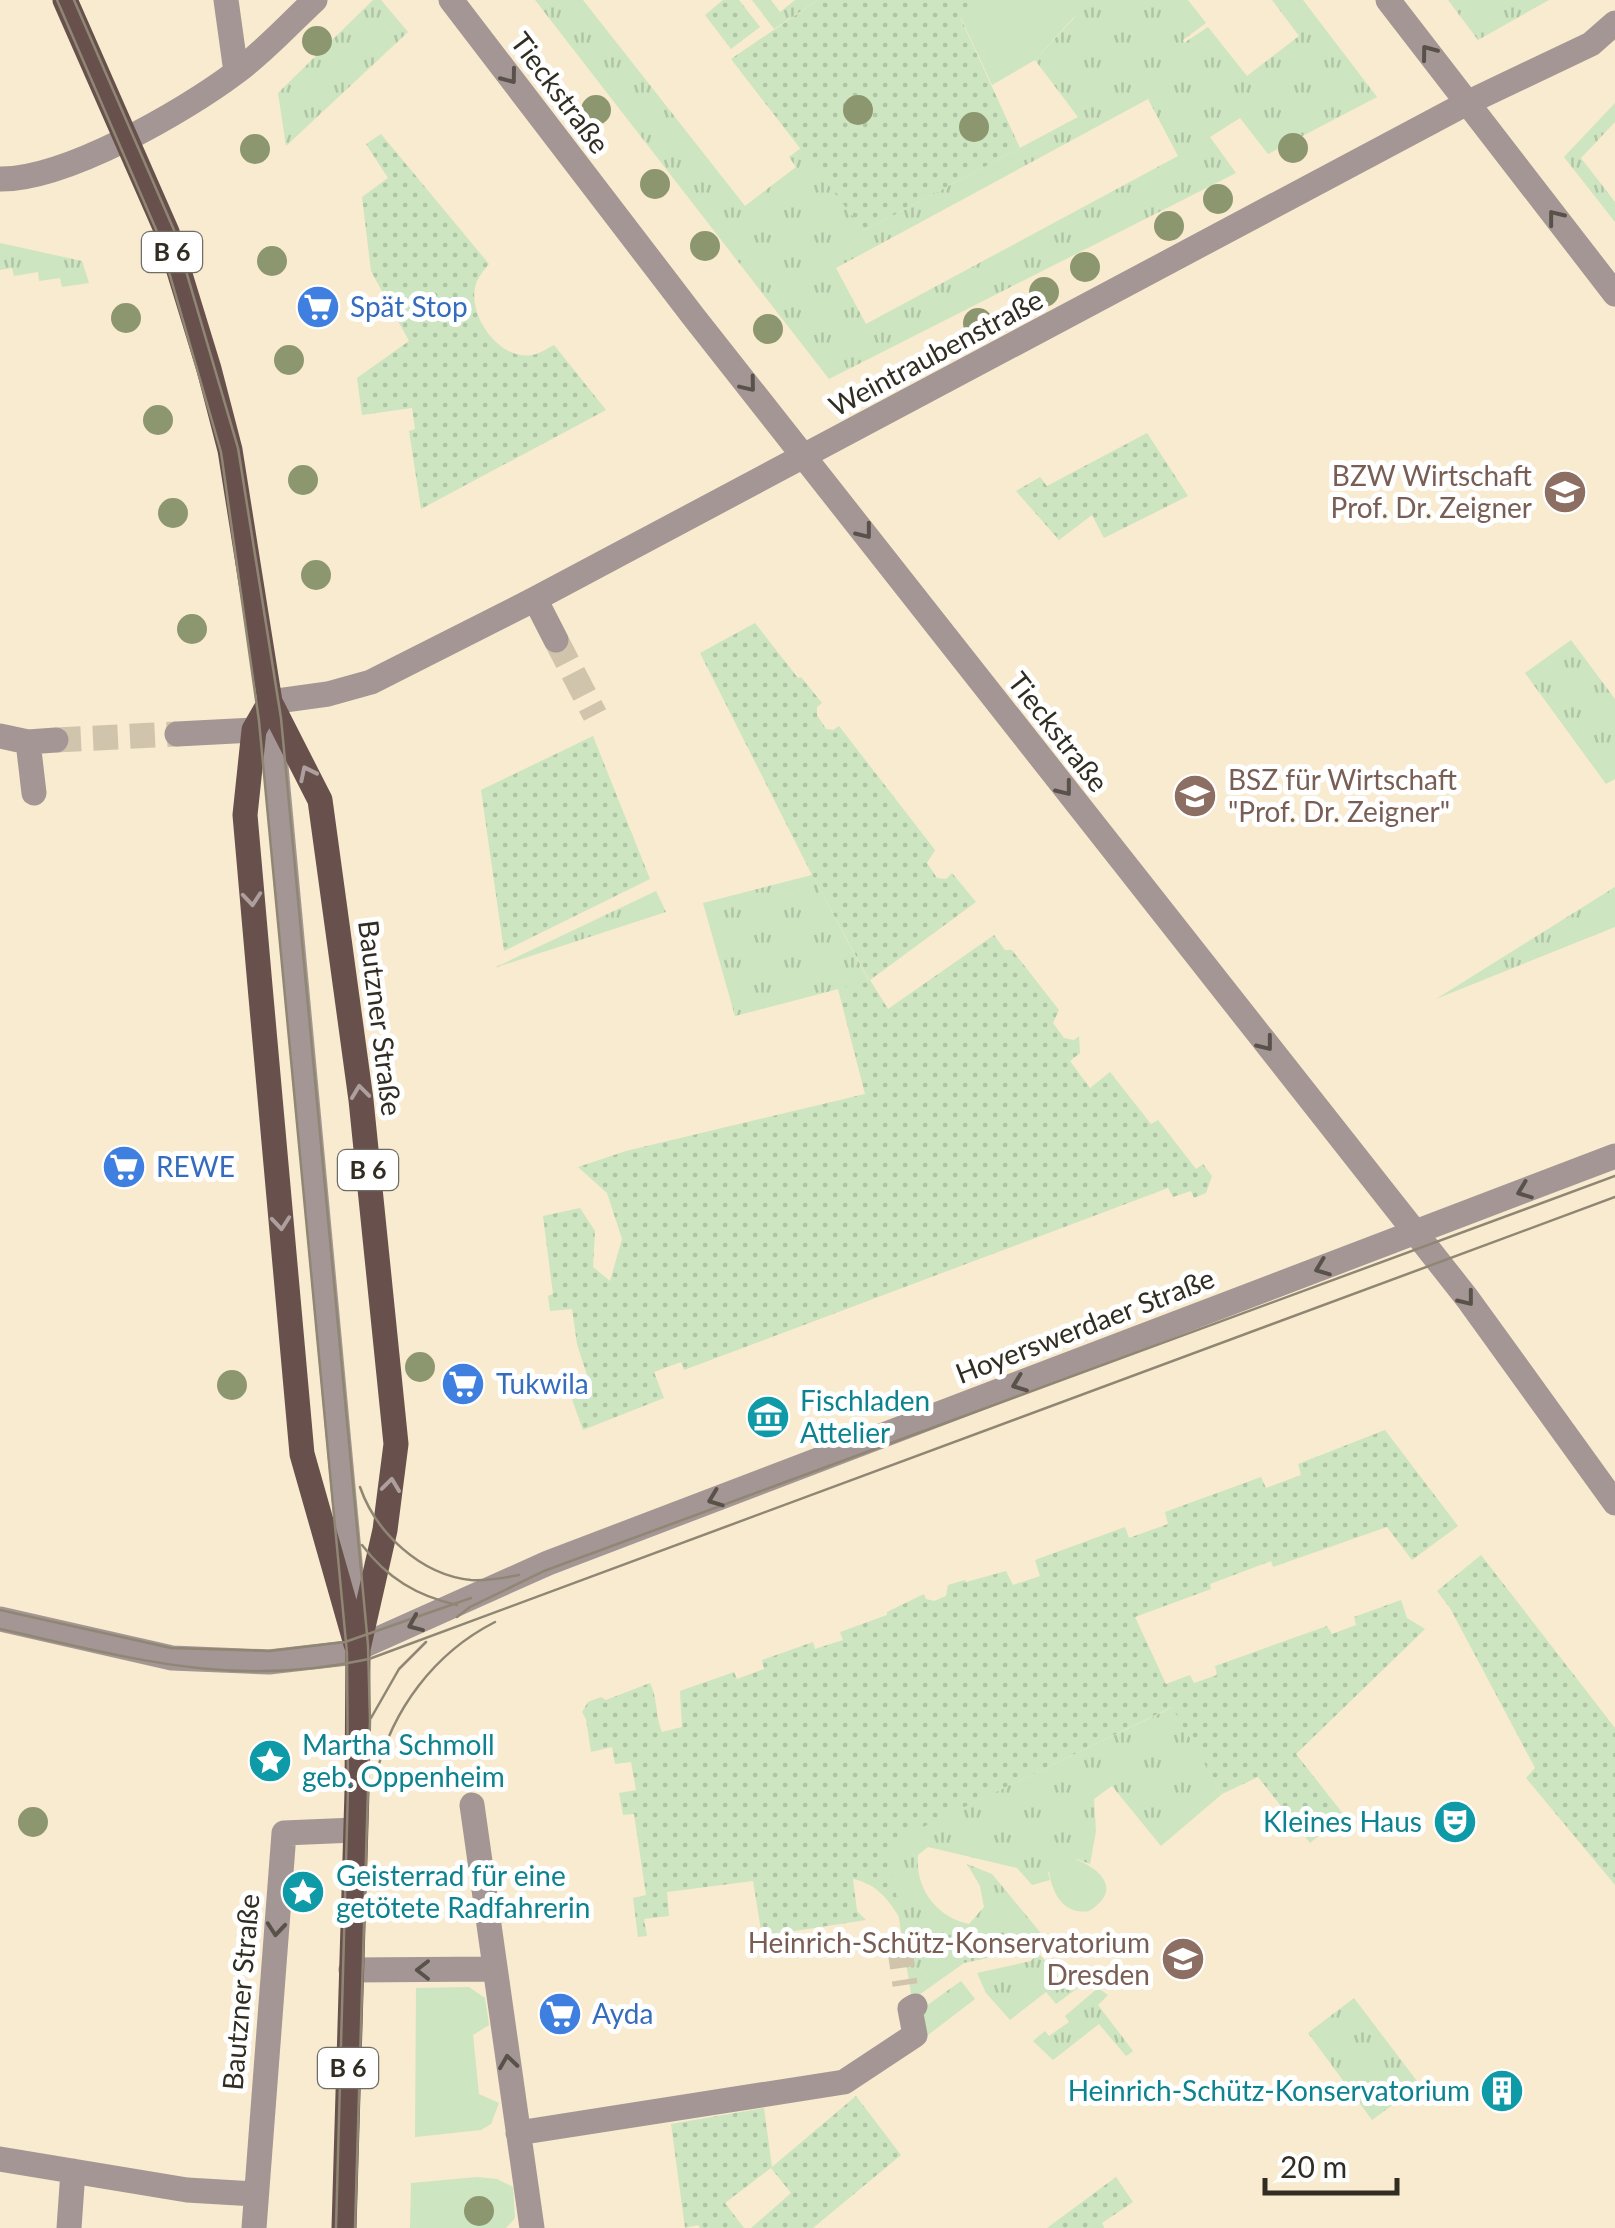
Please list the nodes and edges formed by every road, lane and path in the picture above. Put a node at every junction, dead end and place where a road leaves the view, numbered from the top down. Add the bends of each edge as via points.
1 (64, 0) edge
2 (226, 0) edge
3 (315, 0) edge
4 (451, 0) edge
5 (1388, 0) edge
6 (1615, 23) edge
7 (236, 72) junction
8 (1467, 104) junction
9 (126, 139) junction
10 (0, 179) edge
11 (1615, 294) edge
12 (805, 456) junction
13 (535, 599) junction
14 (556, 640) tunnel mouth
15 (270, 702) junction
16 (254, 730) junction
17 (177, 734) tunnel mouth
18 (0, 736) edge
19 (56, 740) tunnel mouth
20 (28, 742) junction
21 (34, 793) dead end
22 (1615, 1156) edge
23 (1413, 1233) junction
24 (1615, 1503) edge
25 (0, 1619) edge
26 (358, 1649) junction
27 (472, 1804) dead end
28 (355, 1830) junction
29 (495, 1969) junction
30 (351, 1970) junction
31 (910, 2000) tunnel mouth
32 (518, 2133) junction
33 (0, 2159) edge
34 (72, 2171) junction
35 (255, 2194) junction
36 (70, 2228) edge
37 (254, 2228) edge
38 (344, 2228) edge
39 (532, 2228) edge

1 - 9 main road, Bautzner Straße / B 6
2 - 7 street
3 - 7 street
4 -> 12 street, Tieckstraße
8 -> 5 street
6 - 8 street, Weintraubenstraße via 1592,44
7 - 9 street
11 -> 8 street
8 - 12 street, Weintraubenstraße
9 - 10 street via 42,173
9 - 15 main road, Bautzner Straße / B 6 via 166,232 214,385
12 - 13 street, Weintraubenstraße
12 -> 23 street, Tieckstraße
13 - 14 street
13 - 15 street, Weintraubenstraße via 371,682
15 - 16 main road, Bautzner Straße / B 6
15 - 26 street
26 -> 15 main road, Bautzner Straße / B 6 via 396,1444 361,1100 320,800
16 - 17 street
16 -> 26 main road, Bautzner Straße / B 6 via 244,815 302,1454
18 - 20 street
19 - 20 street
20 - 21 street
22 -> 23 street, Hoyerswerdaer Straße
23 -> 24 street, Tieckstraße
23 -> 26 street, Hoyerswerdaer Straße via 548,1563
25 - 26 street, Hoyerswerdaer Straße via 172,1658 269,1662
26 - 28 main road, Bautzner Straße / B 6
27 - 29 street
28 - 30 main road, Bautzner Straße / B 6
28 -> 35 street, Bautzner Straße via 284,1833
29 -> 30 street
32 -> 29 street
30 - 38 main road, Bautzner Straße / B 6
31 - 32 street via 915,2035 844,2082
32 - 39 street
33 - 34 street
34 - 35 street
34 - 36 street
35 - 37 street, Bautzner Straße

